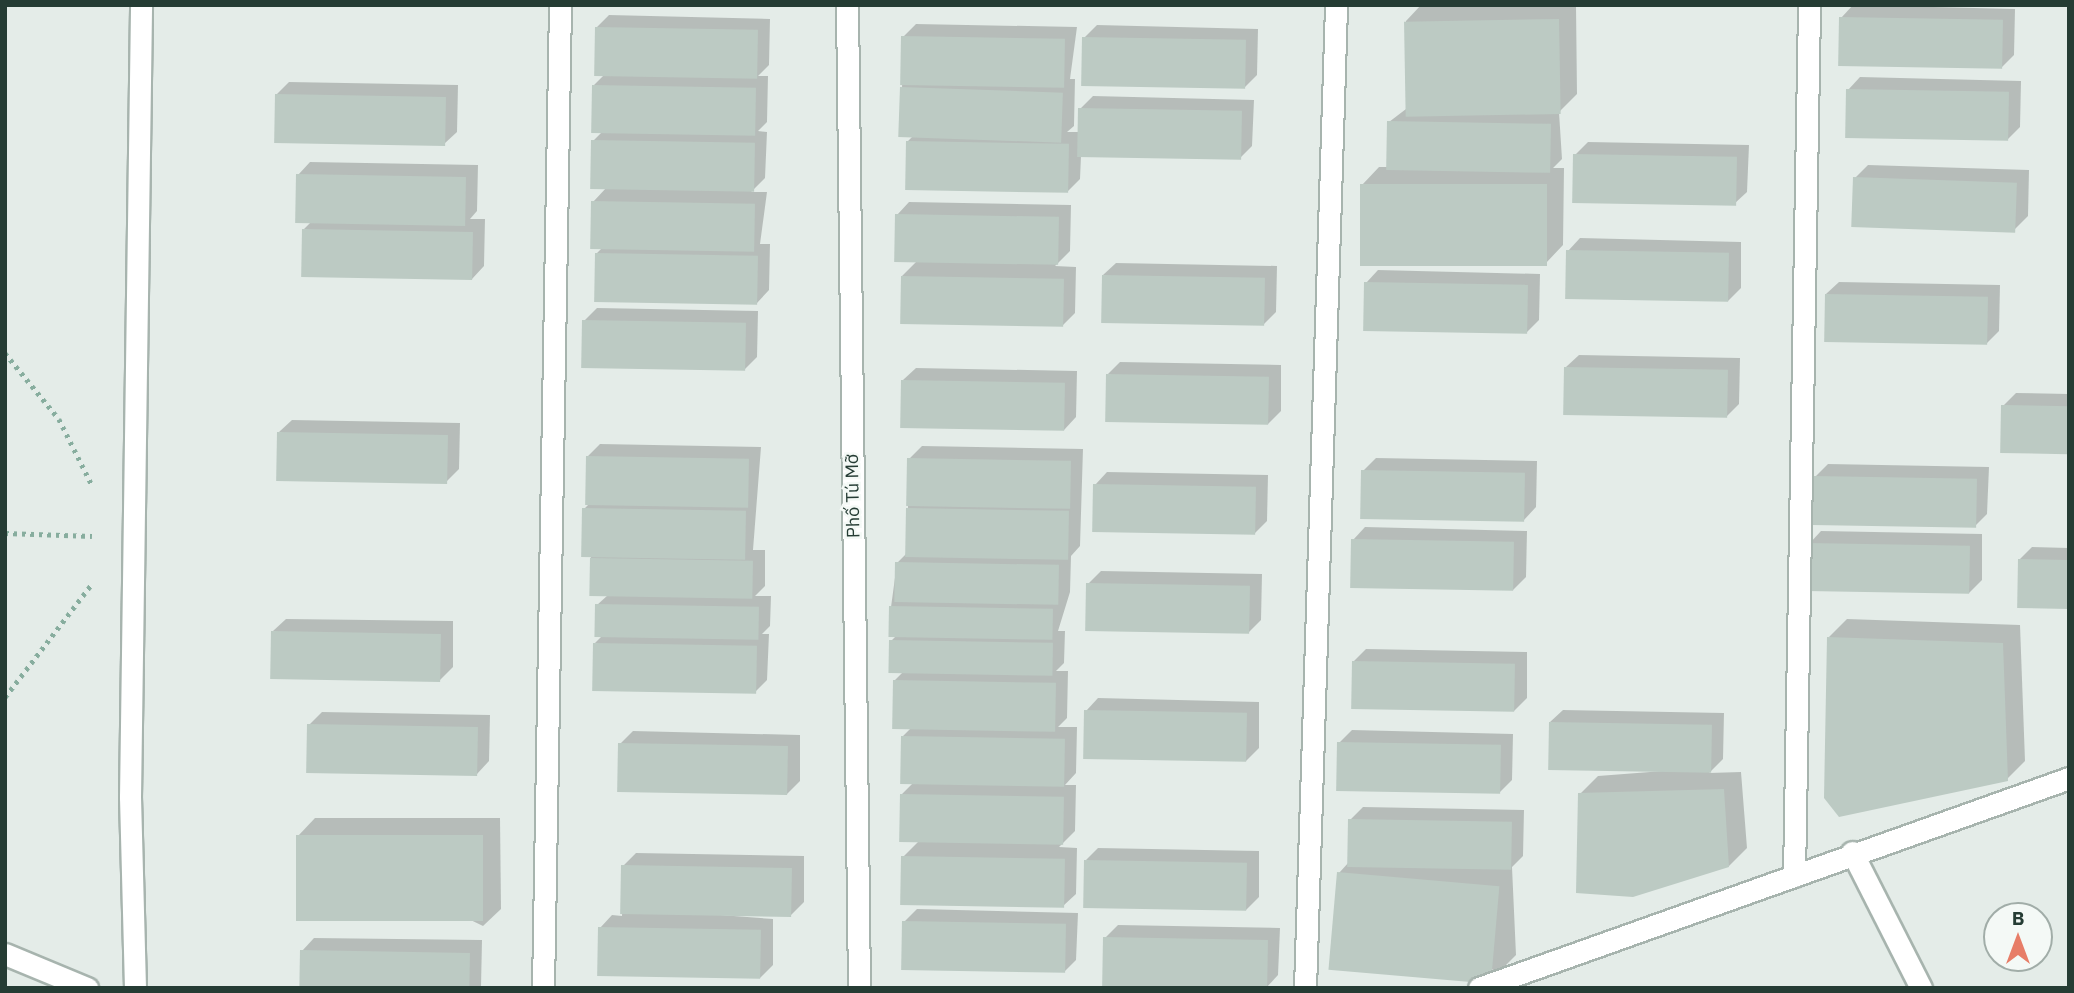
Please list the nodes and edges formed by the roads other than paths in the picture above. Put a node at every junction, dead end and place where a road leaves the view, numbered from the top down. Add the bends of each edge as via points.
1 (141, 5) edge
2 (560, 5) edge
3 (847, 5) edge
4 (1336, 5) edge
5 (1809, 5) edge
6 (2069, 778) edge
7 (1852, 852) junction
8 (1794, 876) junction
9 (5, 954) edge
10 (87, 988) edge
11 (135, 988) edge
12 (543, 988) edge
13 (859, 988) edge
14 (1305, 988) edge
15 (1479, 988) edge
16 (1921, 988) edge

1 - 11 street via 130,797
2 - 12 street
3 - 13 street, Phố Tú Mỡ
4 - 14 street
5 - 8 street
6 - 7 street
7 - 8 street
7 - 16 street
8 - 15 street
9 - 10 street

